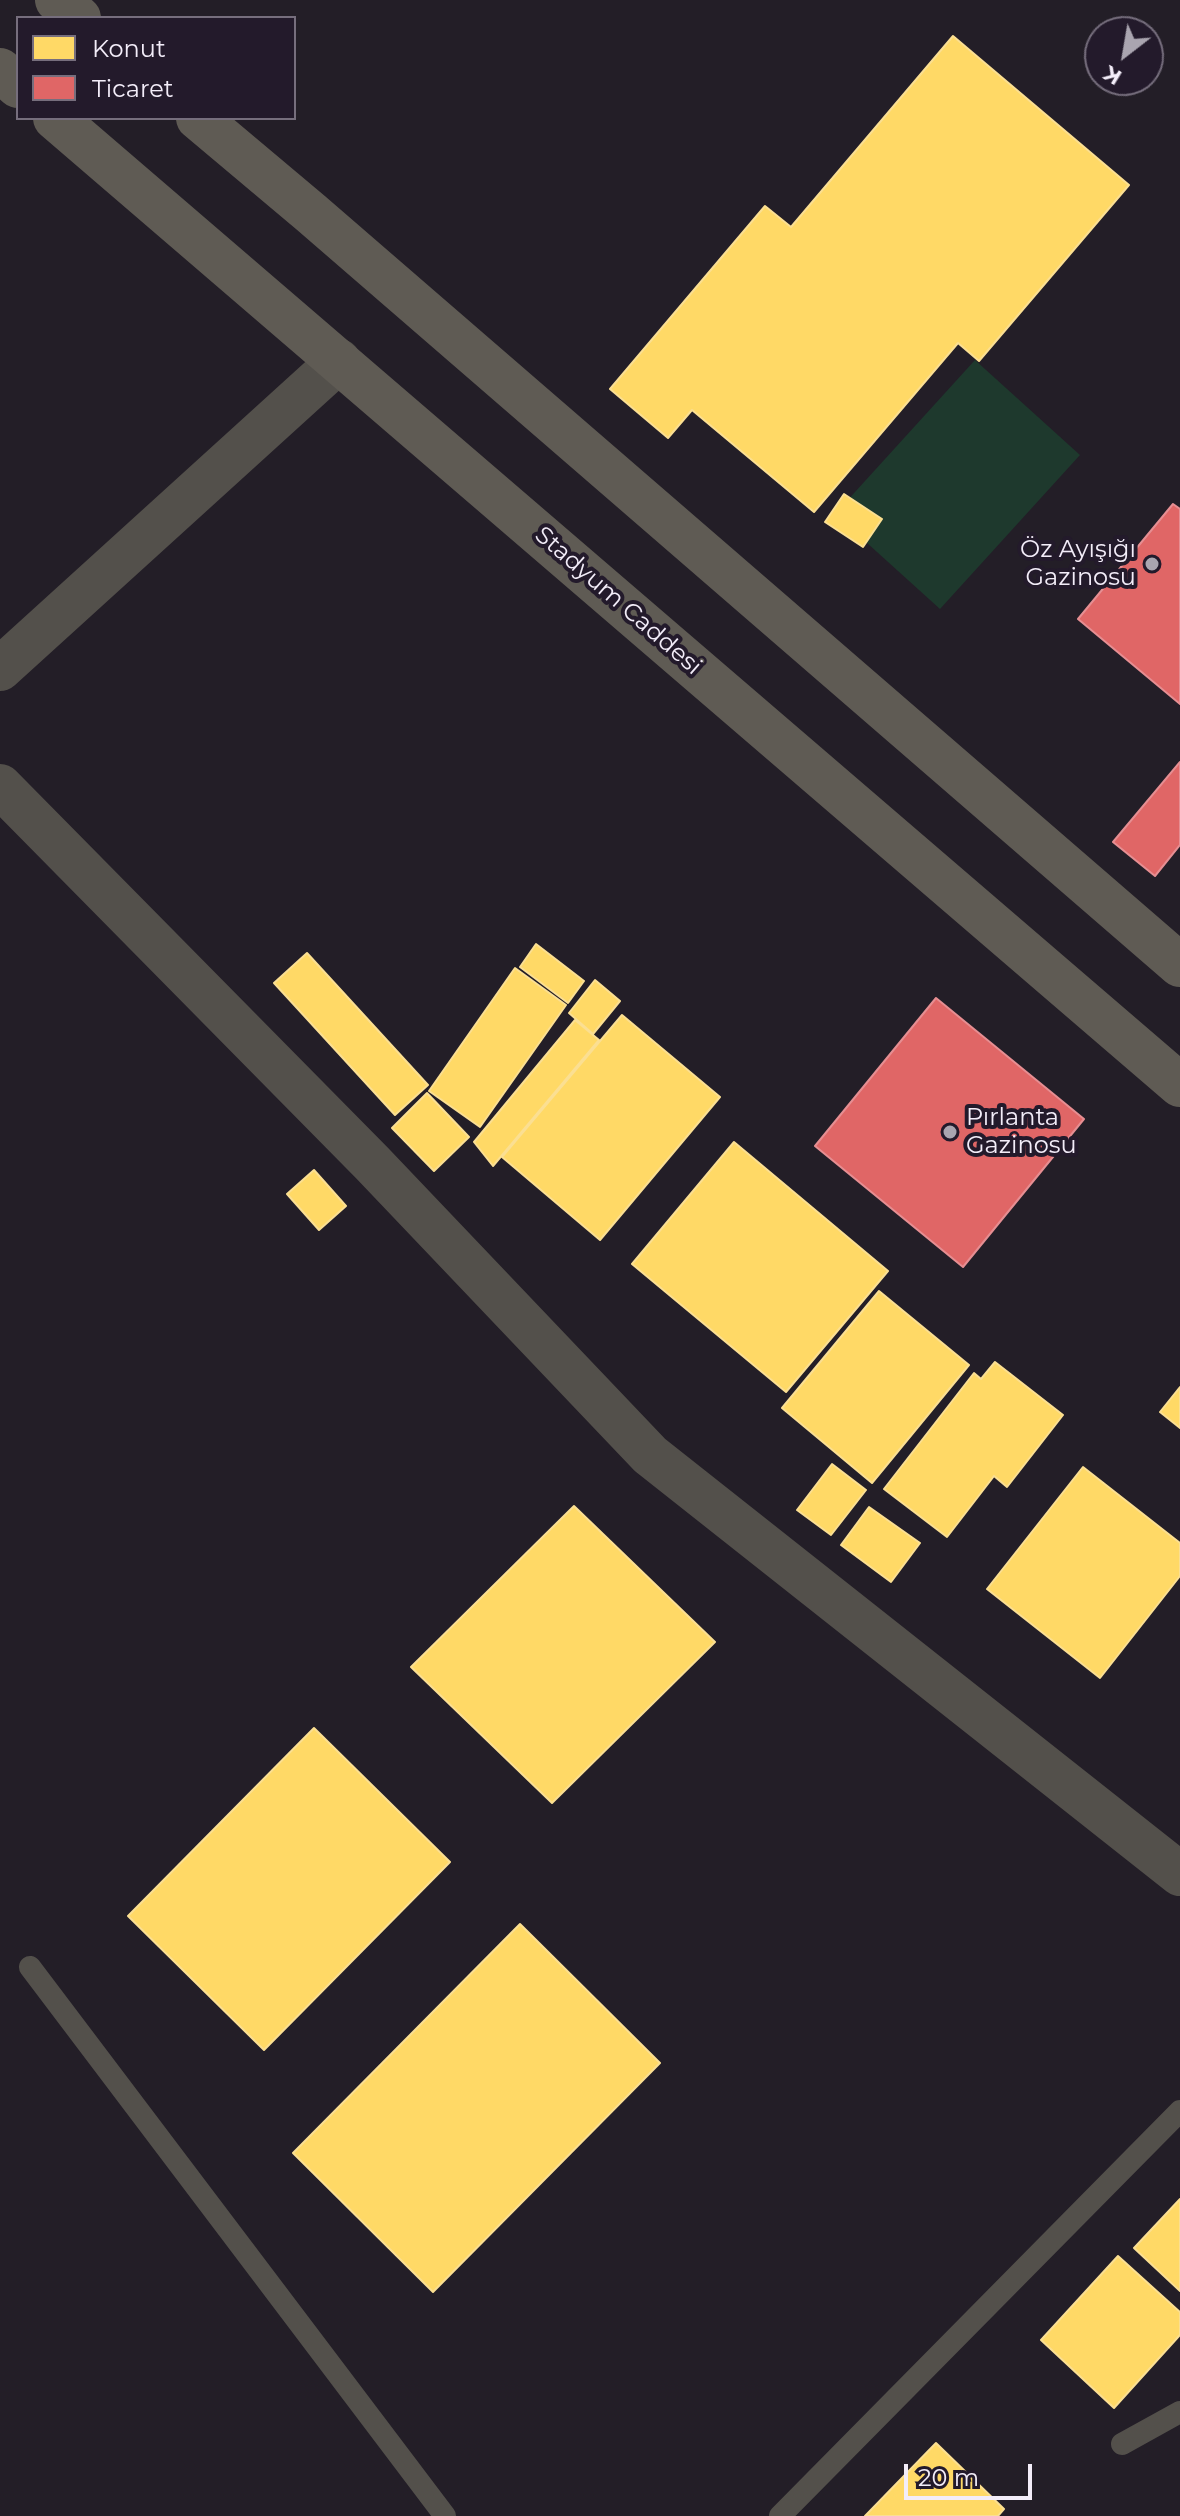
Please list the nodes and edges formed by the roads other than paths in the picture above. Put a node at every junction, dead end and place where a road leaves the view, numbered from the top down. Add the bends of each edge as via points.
1 (57, 0) edge
2 (77, 16) edge
3 (0, 70) edge
4 (16, 84) edge
5 (57, 120) edge
6 (200, 120) edge
7 (339, 361) junction
8 (0, 669) edge
9 (0, 786) edge
10 (1180, 965) edge
11 (1180, 1085) edge
12 (1180, 1874) edge
13 (30, 1967) dead end
14 (1180, 2111) edge
15 (1180, 2412) edge
16 (1122, 2444) dead end
17 (445, 2516) edge
18 (780, 2516) edge

1 - 2 main road
3 - 4 main road
5 - 7 main road, Stadyum Caddesi
6 - 10 main road
7 - 8 street
7 - 11 main road, Stadyum Caddesi
9 - 12 street via 372,1163 650,1455
13 - 17 lane
14 - 18 lane
15 - 16 lane

